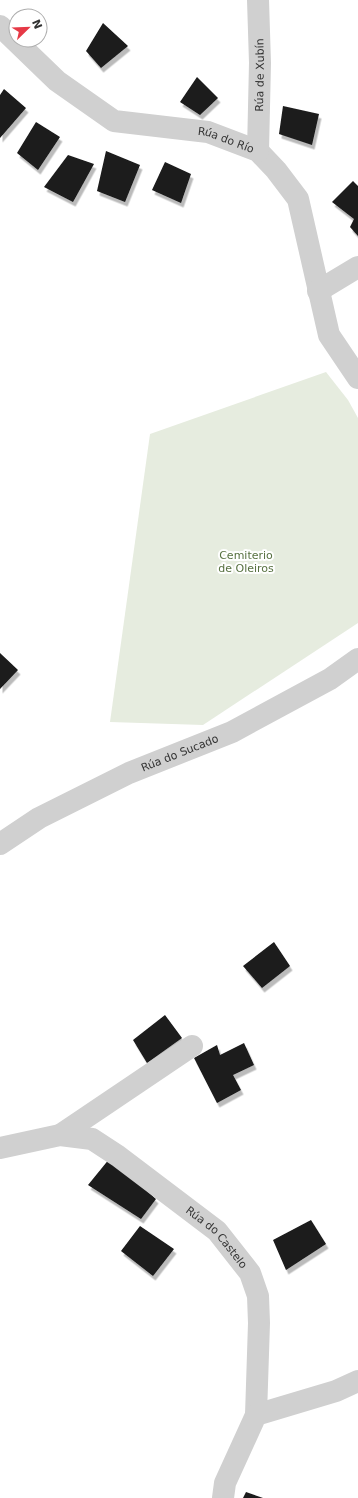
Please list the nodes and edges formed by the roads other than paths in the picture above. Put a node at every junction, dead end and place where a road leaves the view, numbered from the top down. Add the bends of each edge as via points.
1 (258, 0) edge
2 (1, 29) edge
3 (258, 151) junction
4 (358, 267) edge
5 (318, 291) junction
6 (358, 378) edge
7 (358, 659) edge
8 (0, 844) edge
9 (192, 1046) dead end
10 (60, 1135) junction
11 (0, 1148) edge
12 (358, 1381) edge
13 (256, 1415) junction
14 (223, 1498) edge

1 - 3 street, Rúa de Xubín
2 - 3 street, Rúa do Río via 57,81 114,121 208,132
3 - 5 street, Rúa do Río via 298,199
4 - 5 street
5 - 6 street, Rúa do Río via 329,335
7 - 8 street, Rúa do Sucado via 330,679 232,732 129,773 40,818
9 - 10 street, Rúa do Castelo
10 - 11 street, Rúa do Castelo
10 - 13 street, Rúa do Castelo via 92,1139 118,1156 217,1231 250,1272 258,1296
12 - 13 street via 336,1391
13 - 14 street via 225,1484

